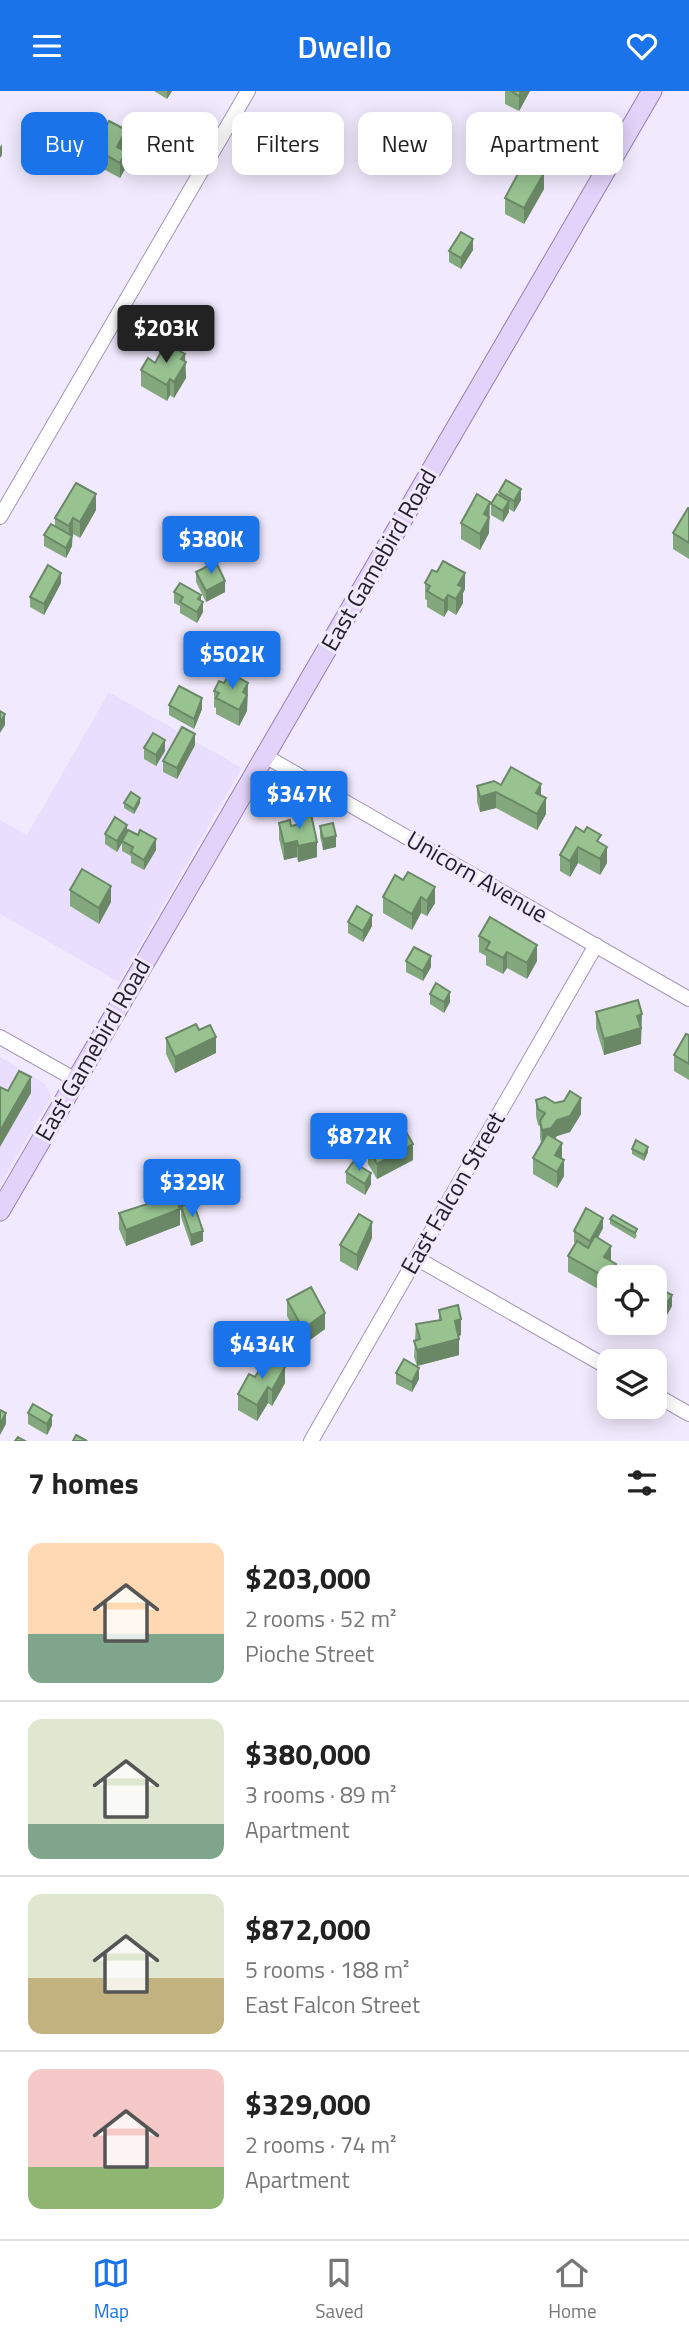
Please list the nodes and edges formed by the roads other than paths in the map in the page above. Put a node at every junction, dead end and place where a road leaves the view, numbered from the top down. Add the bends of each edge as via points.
1 (248, 91) edge
2 (652, 91) edge
3 (0, 517) edge
4 (265, 756) junction
5 (596, 944) junction
6 (689, 999) edge
7 (0, 1037) edge
8 (76, 1080) junction
9 (0, 1211) edge
10 (415, 1258) junction
11 (597, 1361) edge
12 (667, 1401) edge
13 (689, 1414) edge
14 (311, 1441) edge

1 - 3 street
2 - 4 main road, East Gamebird Road
4 - 5 street, Unicorn Avenue
4 - 8 main road, East Gamebird Road
5 - 6 street, Unicorn Avenue
5 - 10 street, East Falcon Street
7 - 8 street
8 - 9 main road, East Gamebird Road
10 - 11 street
10 - 14 street, East Falcon Street
12 - 13 street

